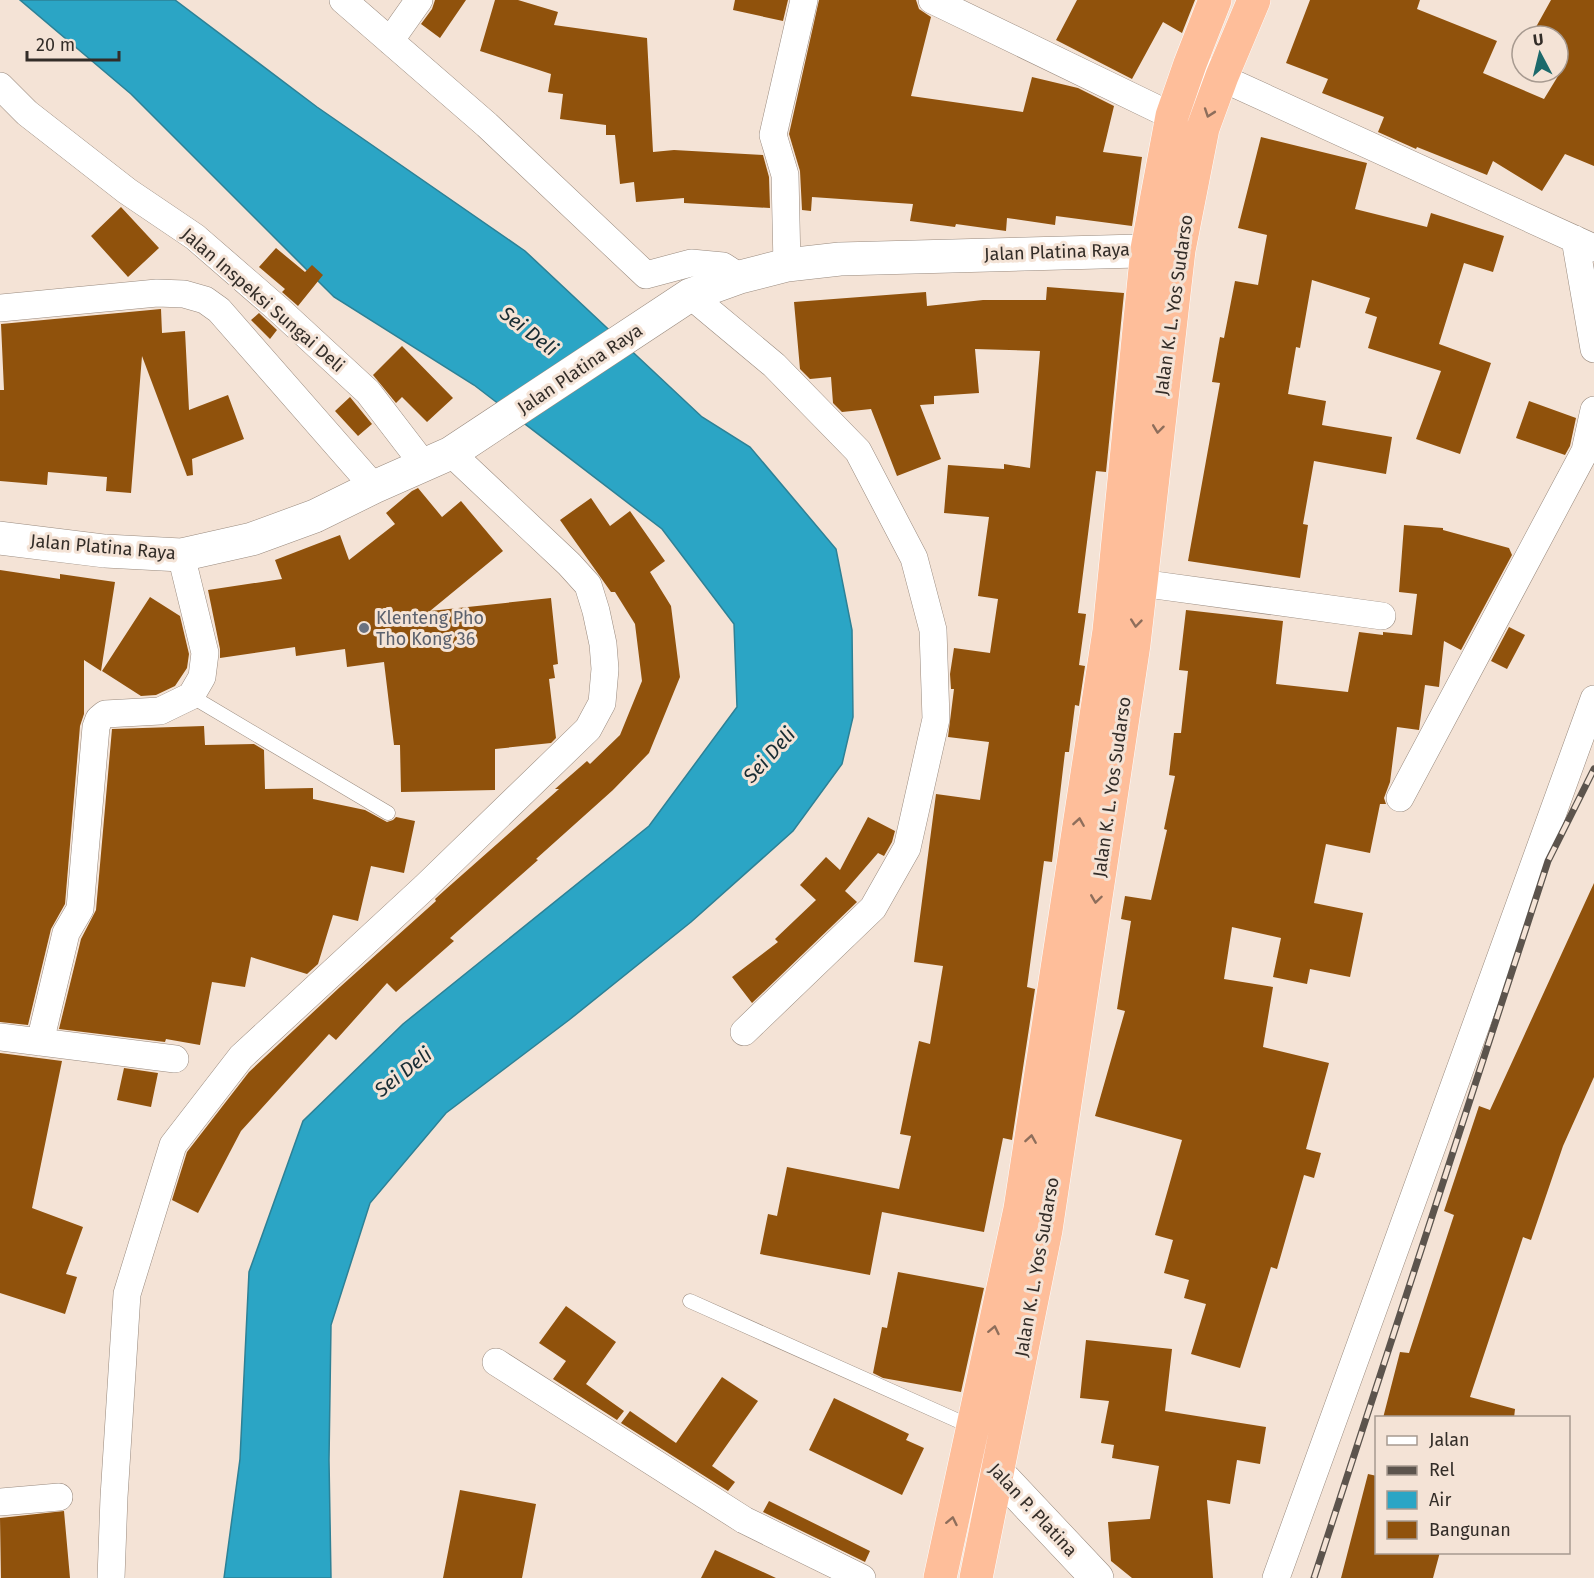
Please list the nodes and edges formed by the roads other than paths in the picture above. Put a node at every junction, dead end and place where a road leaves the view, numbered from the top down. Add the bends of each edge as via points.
1 (343, 0) edge
2 (419, 0) edge
3 (804, 0) edge
4 (932, 0) edge
5 (1215, 0) edge
6 (1254, 0) edge
7 (390, 41) junction
8 (1190, 64) junction
9 (1222, 76) junction
10 (0, 86) edge
11 (1172, 116) junction
12 (1585, 244) edge
13 (1163, 250) junction
14 (787, 265) junction
15 (740, 277) junction
16 (681, 301) junction
17 (0, 308) edge
18 (1594, 349) edge
19 (1594, 410) edge
20 (438, 459) junction
21 (374, 487) junction
22 (0, 538) edge
23 (181, 555) junction
24 (1140, 583) junction
25 (1382, 616) dead end
26 (191, 696) junction
27 (1594, 699) edge
28 (1400, 798) dead end
29 (388, 813) dead end
30 (744, 1032) dead end
31 (0, 1036) edge
32 (40, 1042) junction
33 (175, 1059) dead end
34 (690, 1300) dead end
35 (496, 1362) dead end
36 (970, 1435) junction
37 (998, 1471) junction
38 (59, 1497) dead end
39 (0, 1502) edge
40 (111, 1578) edge
41 (862, 1578) edge
42 (940, 1578) edge
43 (976, 1578) edge
44 (1097, 1578) edge
45 (1276, 1578) edge

1 - 7 street
2 - 7 street
3 - 14 street via 773,135 785,175
4 - 11 street
5 - 8 highway, Jalan K. L. Yos Sudarso
6 - 9 highway, Jalan K. L. Yos Sudarso
7 - 15 street via 487,125 646,275 691,263 723,266
8 - 9 street
8 - 11 highway, Jalan K. L. Yos Sudarso
9 - 12 street
9 -> 13 highway, Jalan K. L. Yos Sudarso
10 - 20 street, Jalan Inspeksi Sungai Deli via 27,113 127,191 195,237
11 - 13 highway, Jalan K. L. Yos Sudarso
12 - 18 street
13 - 14 main road, Jalan Platina Raya via 840,259
13 -> 24 highway, Jalan K. L. Yos Sudarso
36 -> 13 highway, Jalan K. L. Yos Sudarso via 1020,1209
14 - 15 main road, Jalan Platina Raya
15 - 16 main road, Jalan Platina Raya
16 - 20 main road, Jalan Platina Raya via 498,424
16 - 30 street via 774,365 858,451 914,558 933,630 936,719 907,848 873,908
17 - 21 street via 157,293 205,300 219,310
19 - 28 street via 1586,451
20 - 21 main road, Jalan Platina Raya
20 - 40 street, Jalan Inspeksi Sungai Deli via 569,564 588,585 603,644 602,703 580,737 241,1057 173,1145 126,1294
21 - 23 main road, Jalan Platina Raya via 287,527
22 - 23 main road, Jalan Platina Raya via 105,551
23 - 26 street via 205,653 202,677
24 - 25 street
24 -> 37 highway, Jalan K. L. Yos Sudarso via 1046,1230
26 - 29 lane
26 - 32 street via 160,711 105,714 99,719 80,909 66,933
27 - 45 street
31 - 32 street
32 - 33 street
34 - 36 lane
35 - 41 street via 744,1520
36 - 37 main road, Jalan P. Platina
42 -> 36 highway, Jalan K. L. Yos Sudarso
37 - 43 highway, Jalan K. L. Yos Sudarso
37 - 44 main road, Jalan P. Platina
38 - 39 street

